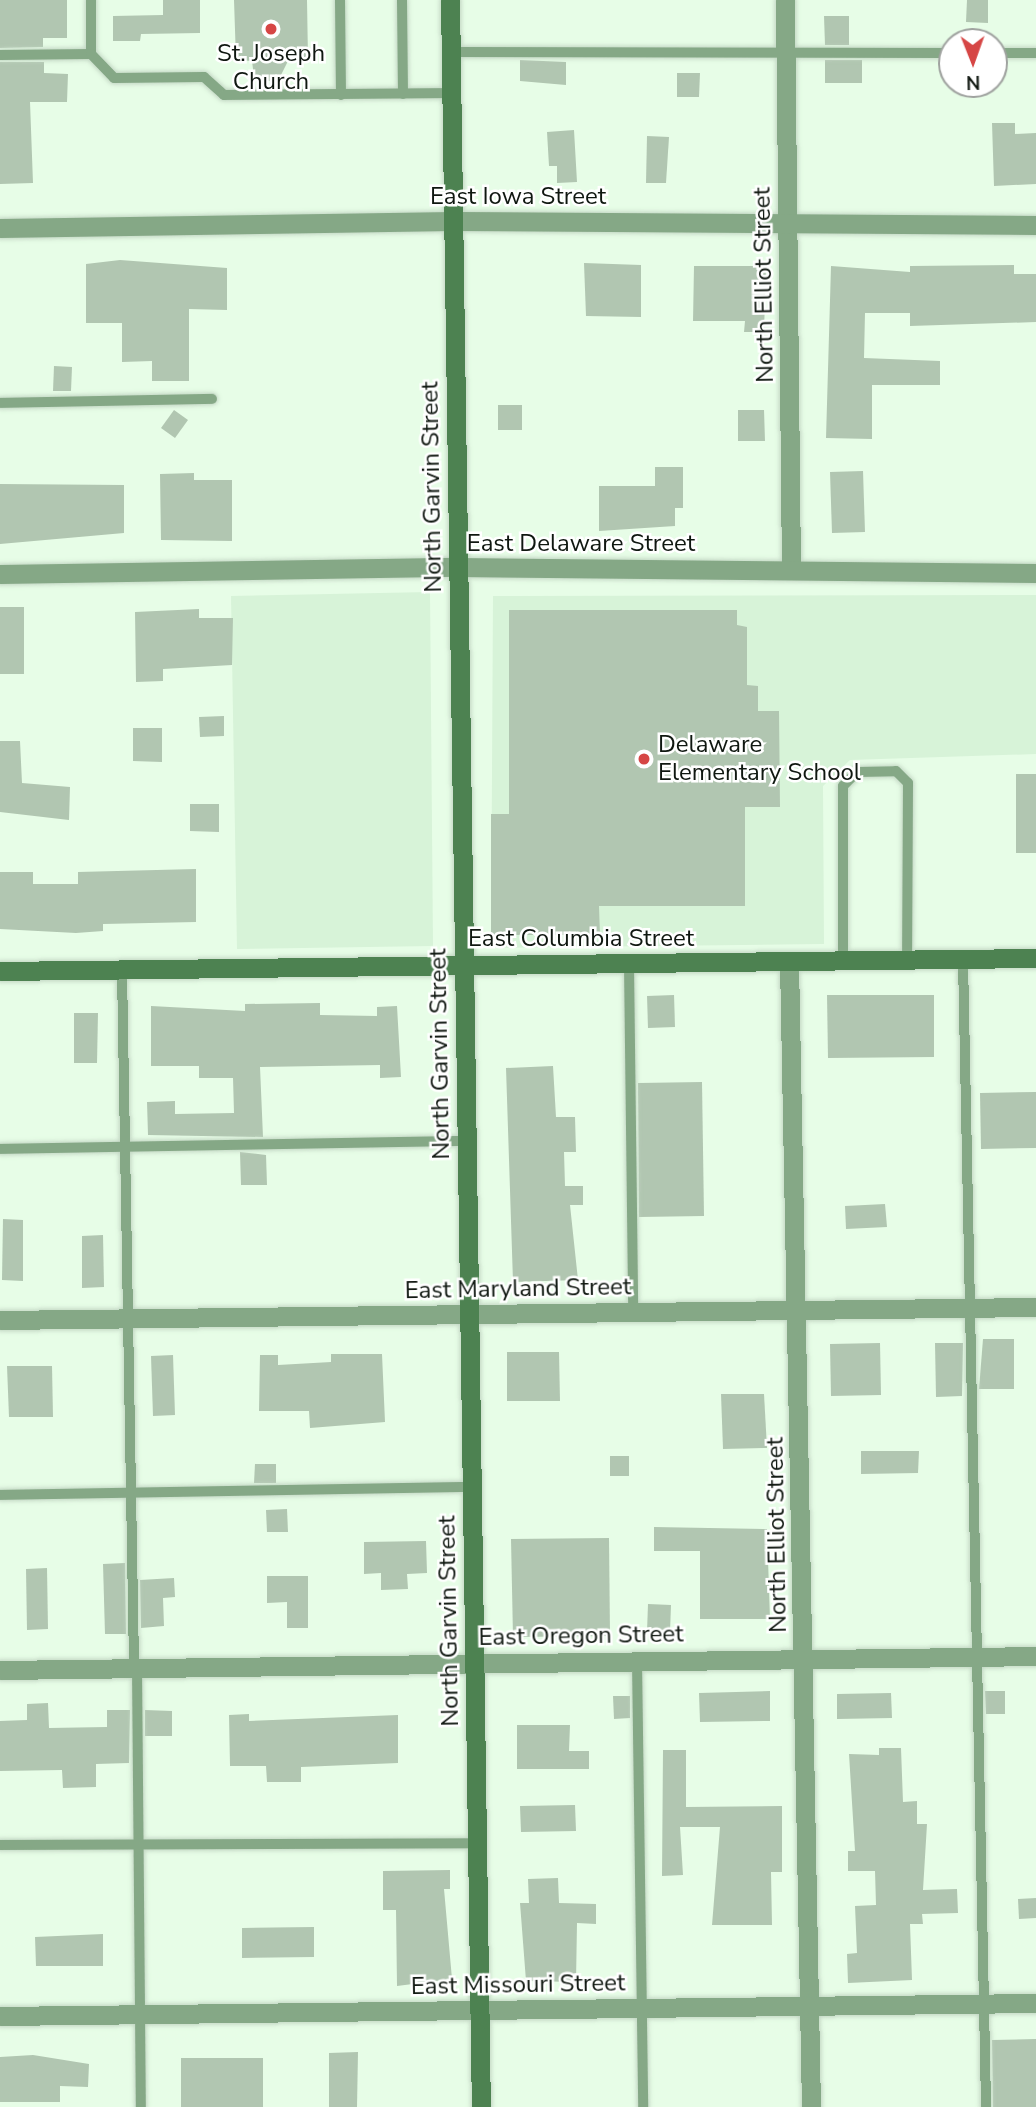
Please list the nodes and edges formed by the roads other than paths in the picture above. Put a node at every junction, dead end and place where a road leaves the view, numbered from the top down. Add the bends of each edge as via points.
1 (91, 0) edge
2 (340, 0) edge
3 (402, 0) edge
4 (450, 0) edge
5 (785, 0) edge
6 (786, 51) junction
7 (451, 52) junction
8 (938, 52) edge
9 (1008, 53) edge
10 (1036, 53) edge
11 (91, 54) junction
12 (0, 55) edge
13 (451, 93) junction
14 (341, 94) junction
15 (403, 94) junction
16 (453, 221) junction
17 (788, 225) junction
18 (1036, 225) edge
19 (0, 228) edge
20 (212, 399) dead end
21 (0, 403) edge
22 (457, 567) junction
23 (791, 570) junction
24 (1036, 573) edge
25 (0, 574) edge
26 (1036, 958) edge
27 (963, 959) junction
28 (843, 960) junction
29 (907, 960) junction
30 (789, 962) junction
31 (462, 964) junction
32 (629, 964) junction
33 (122, 970) junction
34 (0, 971) edge
35 (466, 1141) junction
36 (125, 1148) junction
37 (0, 1149) edge
38 (965, 1307) junction
39 (1036, 1307) edge
40 (797, 1310) junction
41 (633, 1312) junction
42 (468, 1315) junction
43 (132, 1318) junction
44 (0, 1320) edge
45 (471, 1487) junction
46 (133, 1493) junction
47 (0, 1495) edge
48 (1036, 1656) edge
49 (804, 1657) junction
50 (978, 1657) junction
51 (637, 1661) junction
52 (474, 1662) junction
53 (135, 1667) junction
54 (0, 1670) edge
55 (477, 1843) junction
56 (0, 1845) edge
57 (139, 1845) junction
58 (1036, 2003) edge
59 (985, 2004) junction
60 (810, 2006) junction
61 (639, 2008) junction
62 (479, 2010) junction
63 (140, 2014) junction
64 (0, 2016) edge
65 (141, 2107) edge
66 (481, 2107) edge
67 (643, 2107) edge
68 (811, 2107) edge
69 (986, 2107) edge

1 - 11 lane
2 - 14 lane
3 - 15 lane
4 - 7 main road, North Garvin Street
5 - 6 street, North Elliot Street
6 - 7 lane
6 - 8 lane
6 - 17 street, North Elliot Street
7 - 13 main road, North Garvin Street
9 - 10 lane
11 - 12 lane
11 - 14 lane via 114,78 204,78 224,96
13 - 15 lane
13 - 16 main road, North Garvin Street
14 - 15 lane
16 - 17 street, East Iowa Street
16 - 19 street, East Iowa Street
16 - 22 main road, North Garvin Street
17 - 18 street, East Iowa Street
17 - 23 street, North Elliot Street
20 - 21 lane
22 - 23 street, East Delaware Street
22 - 25 street, East Delaware Street
22 - 31 main road, North Garvin Street
23 - 24 street, East Delaware Street
26 - 27 main road, East Columbia Street
27 - 29 main road, East Columbia Street
27 - 38 lane
28 - 29 main road, East Columbia Street
28 - 29 lane via 843,786 856,772 897,771 908,783
28 - 30 main road, East Columbia Street
30 - 32 main road, East Columbia Street
30 - 40 street, North Elliot Street
31 - 32 main road, East Columbia Street
31 - 33 main road, East Columbia Street
31 - 35 main road, North Garvin Street
32 - 41 lane
33 - 34 main road, East Columbia Street
33 - 36 lane
35 - 36 lane
35 - 42 main road, North Garvin Street
36 - 37 lane
36 - 43 lane
38 - 39 street, East Maryland Street
38 - 40 street, East Maryland Street
38 - 50 lane
40 - 41 street, East Maryland Street
40 - 49 street, North Elliot Street
41 - 42 street, East Maryland Street
42 - 43 street, East Maryland Street
42 - 45 main road, North Garvin Street
43 - 44 street, East Maryland Street
43 - 46 lane
45 - 46 lane
45 - 52 main road, North Garvin Street
46 - 47 lane
46 - 53 lane
48 - 50 street, East Oregon Street
49 - 50 street, East Oregon Street
49 - 51 street, East Oregon Street
49 - 60 street, North Elliot Street
50 - 59 lane
51 - 52 street, East Oregon Street
51 - 61 lane
52 - 53 street, East Oregon Street
52 - 55 main road, North Garvin Street
53 - 54 street, East Oregon Street
53 - 57 lane
55 - 57 lane
55 - 62 main road, North Garvin Street
56 - 57 lane
57 - 63 lane
58 - 59 street, East Missouri Street
59 - 60 street, East Missouri Street
59 - 69 lane
60 - 61 street, East Missouri Street
60 - 68 street, North Elliot Street
61 - 62 street, East Missouri Street
61 - 67 lane
62 - 63 street, East Missouri Street
62 - 66 main road, North Garvin Street
63 - 64 street, East Missouri Street
63 - 65 lane

